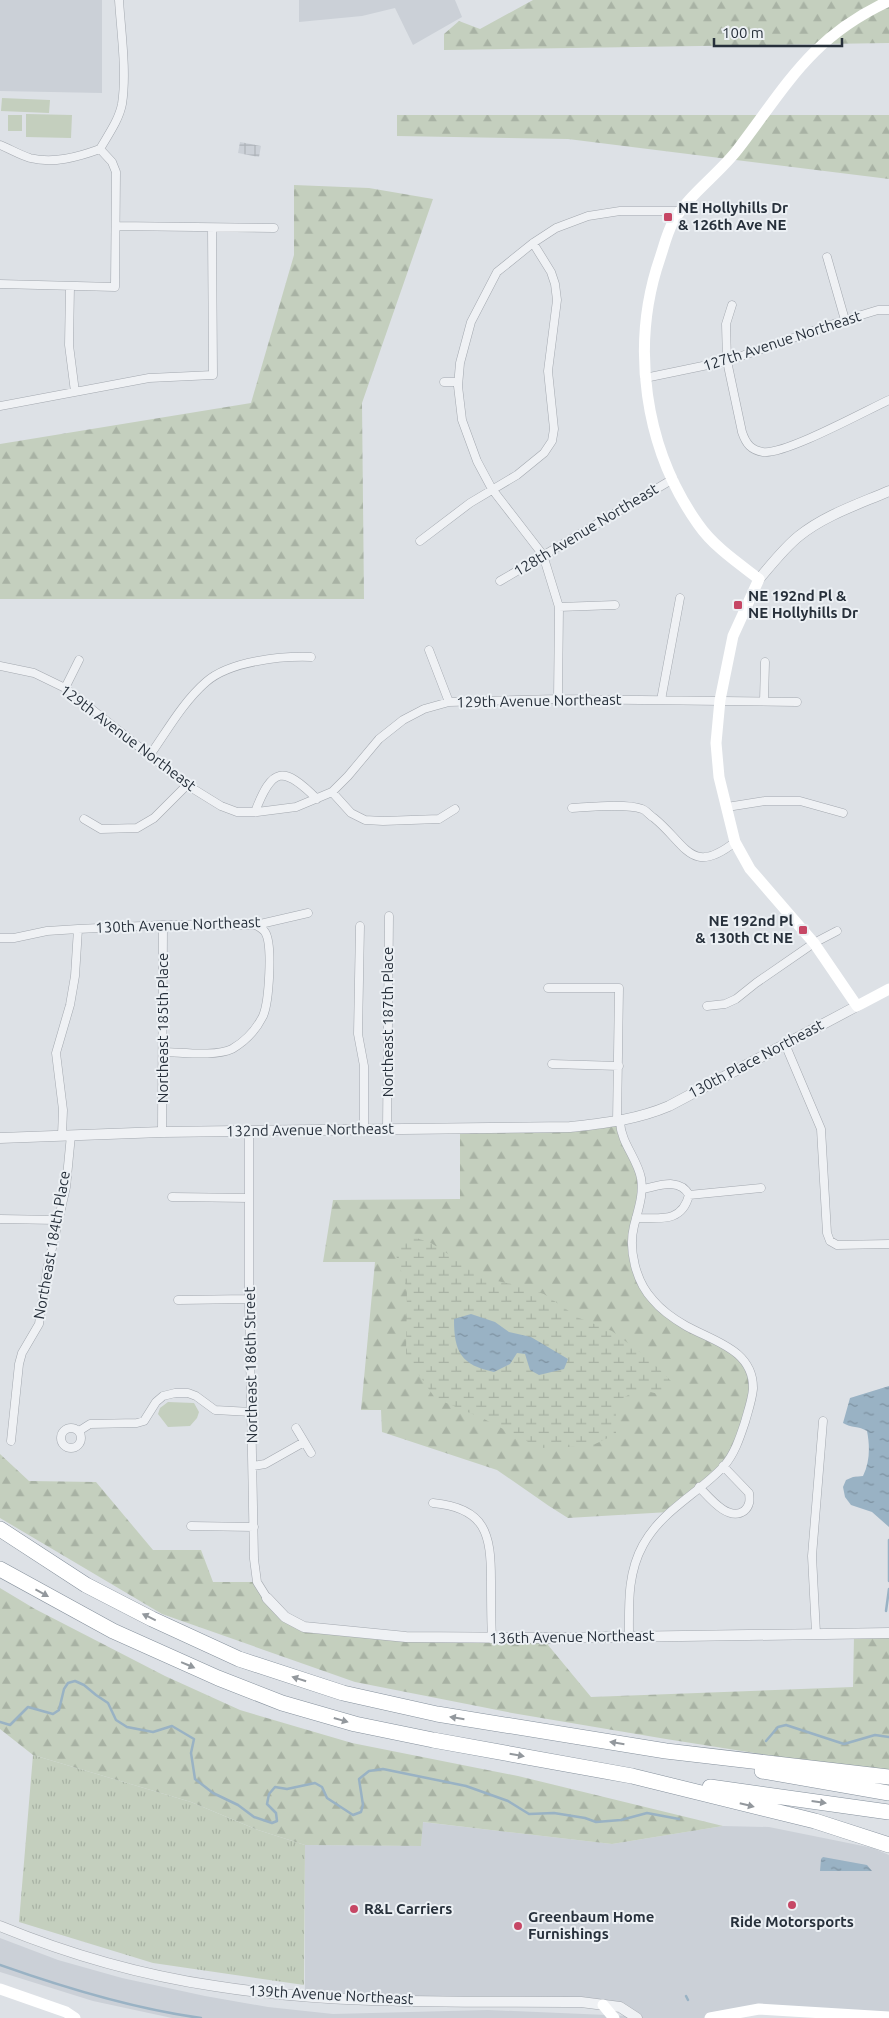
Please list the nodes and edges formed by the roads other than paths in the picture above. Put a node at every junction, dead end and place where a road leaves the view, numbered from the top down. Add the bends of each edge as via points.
1 (119, 0) edge
2 (889, 2) edge
3 (0, 145) edge
4 (100, 149) junction
5 (680, 211) junction
6 (116, 226) junction
7 (212, 228) junction
8 (274, 228) dead end
9 (533, 243) junction
10 (827, 257) dead end
11 (0, 284) edge
12 (70, 286) junction
13 (732, 305) dead end
14 (889, 310) edge
15 (845, 320) junction
16 (727, 361) junction
17 (646, 378) junction
18 (444, 382) dead end
19 (458, 382) junction
20 (75, 392) junction
21 (889, 400) edge
22 (0, 406) edge
23 (673, 479) junction
24 (492, 489) junction
25 (889, 491) edge
26 (420, 541) dead end
27 (543, 555) junction
28 (760, 579) junction
29 (500, 581) dead end
30 (680, 598) dead end
31 (615, 605) dead end
32 (559, 607) junction
33 (429, 650) dead end
34 (312, 657) dead end
35 (79, 660) dead end
36 (765, 662) dead end
37 (0, 666) edge
38 (65, 688) junction
39 (558, 698) junction
40 (661, 700) junction
41 (720, 700) junction
42 (764, 701) junction
43 (448, 702) junction
44 (797, 702) dead end
45 (150, 755) junction
46 (187, 785) junction
47 (332, 792) junction
48 (317, 798) junction
49 (455, 808) dead end
50 (572, 808) dead end
51 (727, 808) junction
52 (255, 812) junction
53 (843, 813) dead end
54 (84, 819) dead end
55 (735, 842) junction
56 (308, 913) dead end
57 (389, 916) dead end
58 (163, 925) junction
59 (256, 925) junction
60 (360, 926) dead end
61 (78, 928) junction
62 (838, 931) dead end
63 (0, 938) edge
64 (814, 943) junction
65 (548, 988) dead end
66 (889, 988) edge
67 (707, 1006) dead end
68 (856, 1006) junction
69 (785, 1044) junction
70 (163, 1052) junction
71 (552, 1064) dead end
72 (619, 1066) junction
73 (618, 1122) junction
74 (364, 1129) junction
75 (387, 1129) junction
76 (249, 1130) junction
77 (162, 1132) junction
78 (66, 1135) junction
79 (0, 1138) edge
80 (761, 1188) dead end
81 (643, 1189) junction
82 (689, 1195) junction
83 (172, 1197) dead end
84 (249, 1198) junction
85 (636, 1218) junction
86 (0, 1219) edge
87 (57, 1220) junction
88 (889, 1244) edge
89 (178, 1300) dead end
90 (249, 1300) junction
91 (251, 1412) junction
92 (822, 1421) dead end
93 (296, 1428) dead end
94 (79, 1431) dead end
95 (11, 1441) dead end
96 (304, 1442) junction
97 (311, 1453) dead end
98 (253, 1466) junction
99 (723, 1466) junction
100 (699, 1487) junction
101 (433, 1503) dead end
102 (192, 1526) dead end
103 (254, 1528) junction
104 (0, 1529) edge
105 (0, 1569) edge
106 (267, 1598) joint
107 (889, 1632) edge
108 (816, 1633) junction
109 (629, 1637) junction
110 (492, 1639) junction
111 (666, 1751) junction
112 (632, 1776) junction
113 (889, 1777) edge
114 (889, 1793) edge
115 (889, 1812) edge
116 (889, 1845) edge
117 (0, 1926) edge
118 (0, 1990) edge
119 (603, 2005) junction
120 (889, 2017) edge
121 (75, 2018) edge
122 (614, 2018) edge
123 (637, 2018) edge
124 (710, 2018) edge

1 - 4 street via 123,47 122,104
2 - 5 main road via 864,13 817,48 784,85 737,151
3 - 4 street via 30,158 56,160 77,158
4 - 6 street via 116,172
5 - 9 street via 620,211 588,216 556,228
5 - 17 main road via 671,224 652,282 644,338
6 - 7 street
6 - 12 street via 115,287
7 - 8 street
7 - 20 street via 212,375 150,378
9 - 19 street via 497,272 482,299 470,322
9 - 24 street via 550,272 557,300 548,371 554,429 552,441 544,453
10 - 15 street
11 - 12 street
12 - 20 street via 69,345
13 - 16 street via 726,324
14 - 15 street, 127th Avenue Northeast
15 - 16 street, 127th Avenue Northeast
16 - 17 street, 127th Avenue Northeast
16 - 21 street via 746,443 765,452 800,442
17 - 23 main road via 651,418
18 - 19 street
19 - 24 street via 462,420 477,461
20 - 22 street
23 - 27 street, 128th Avenue Northeast
23 - 28 main road via 699,525 735,561
24 - 26 street
24 - 27 street
25 - 28 street via 815,524 781,553
27 - 29 street, 128th Avenue Northeast
27 - 32 street
28 - 41 main road via 733,636
30 - 40 street
31 - 32 street
32 - 39 street
33 - 43 street
34 - 45 street via 288,656 224,670 206,682 189,700
35 - 38 street
36 - 42 street
37 - 38 street, 129th Avenue Northeast via 34,673
38 - 45 street, 129th Avenue Northeast
39 - 40 street, 129th Avenue Northeast
39 - 43 street, 129th Avenue Northeast
40 - 41 street, 129th Avenue Northeast
41 - 42 street, 129th Avenue Northeast
41 - 51 main road via 716,743
42 - 44 street, 129th Avenue Northeast
43 - 47 street, 129th Avenue Northeast via 403,720 379,739
45 - 46 street, 129th Avenue Northeast
46 - 52 street, 129th Avenue Northeast via 221,806 237,812
46 - 54 street via 154,818 137,828 101,829
47 - 48 street, 129th Avenue Northeast
47 - 49 street via 351,813 365,820 439,819
48 - 52 street, 129th Avenue Northeast via 296,807
48 - 52 street via 293,777 282,775 268,784
50 - 55 street via 617,806 642,809 693,856 709,856
51 - 53 street via 765,801 800,801
51 - 55 main road
55 - 64 main road via 750,869
56 - 59 street, 130th Avenue Northeast
57 - 75 street, Northeast 187th Place
58 - 59 street, 130th Avenue Northeast
58 - 61 street, 130th Avenue Northeast
58 - 70 street, Northeast 185th Place
59 - 70 street via 265,931 268,940 268,991 263,1016 255,1029 229,1050
60 - 74 street via 358,1034 364,1066
61 - 63 street
61 - 78 street, Northeast 184th Place via 70,1005 56,1053
62 - 64 street
64 - 67 street via 736,999
64 - 68 main road
65 - 72 street via 619,988
66 - 68 main road, 130th Place Northeast
68 - 69 street, 130th Place Northeast
69 - 73 street, 130th Place Northeast via 668,1106
69 - 88 street via 821,1129 830,1241 837,1245
70 - 77 street, Northeast 185th Place
71 - 72 street
72 - 73 street
73 - 75 street, 132nd Avenue Northeast via 570,1126
73 - 81 street via 625,1144 637,1164
74 - 75 street, 132nd Avenue Northeast
74 - 76 street, 132nd Avenue Northeast
76 - 77 street, 132nd Avenue Northeast
76 - 84 street, Northeast 186th Street
77 - 78 street, 132nd Avenue Northeast
78 - 79 street, 132nd Avenue Northeast
78 - 87 street, Northeast 184th Place via 66,1187
80 - 82 street
81 - 82 street via 675,1184
81 - 85 street
82 - 85 street via 682,1212 676,1216
83 - 84 street
84 - 90 street, Northeast 186th Street
85 - 99 street via 632,1241 634,1260 652,1299 686,1326 736,1351 751,1377 751,1403 739,1439
86 - 87 street
87 - 95 street, Northeast 184th Place via 39,1324 19,1364
89 - 90 street
90 - 91 street, Northeast 186th Street
91 - 94 street via 215,1410 196,1396 175,1393 156,1402 144,1421 90,1424
91 - 98 street, Northeast 186th Street
92 - 108 street via 812,1556
93 - 96 street
96 - 97 street
96 - 98 street via 265,1464
98 - 103 street, Northeast 186th Street
99 - 100 street
99 - 100 street via 748,1493 750,1499 746,1509 737,1514 730,1513
100 - 109 street via 669,1512 643,1545 630,1580
101 - 110 street via 459,1507 485,1531 490,1554
102 - 103 street
103 - 106 street, Northeast 186th Street via 256,1582
111 -> 104 highway via 436,1714 343,1693 239,1659 86,1585
105 -> 112 highway via 113,1631 282,1703 355,1724
106 - 110 street, 136th Avenue Northeast via 285,1617 304,1627 406,1637
107 - 108 street, 136th Avenue Northeast
108 - 109 street, 136th Avenue Northeast
109 - 110 street, 136th Avenue Northeast
111 - 113 highway
111 - 114 highway
112 -> 115 highway
112 -> 116 highway via 815,1821
117 - 119 street, 139th Avenue Northeast via 118,1965 250,1991 328,1998
118 - 121 main road
119 - 122 main road
119 - 123 street, 139th Avenue Northeast via 620,2007
120 - 124 main road via 759,2009

